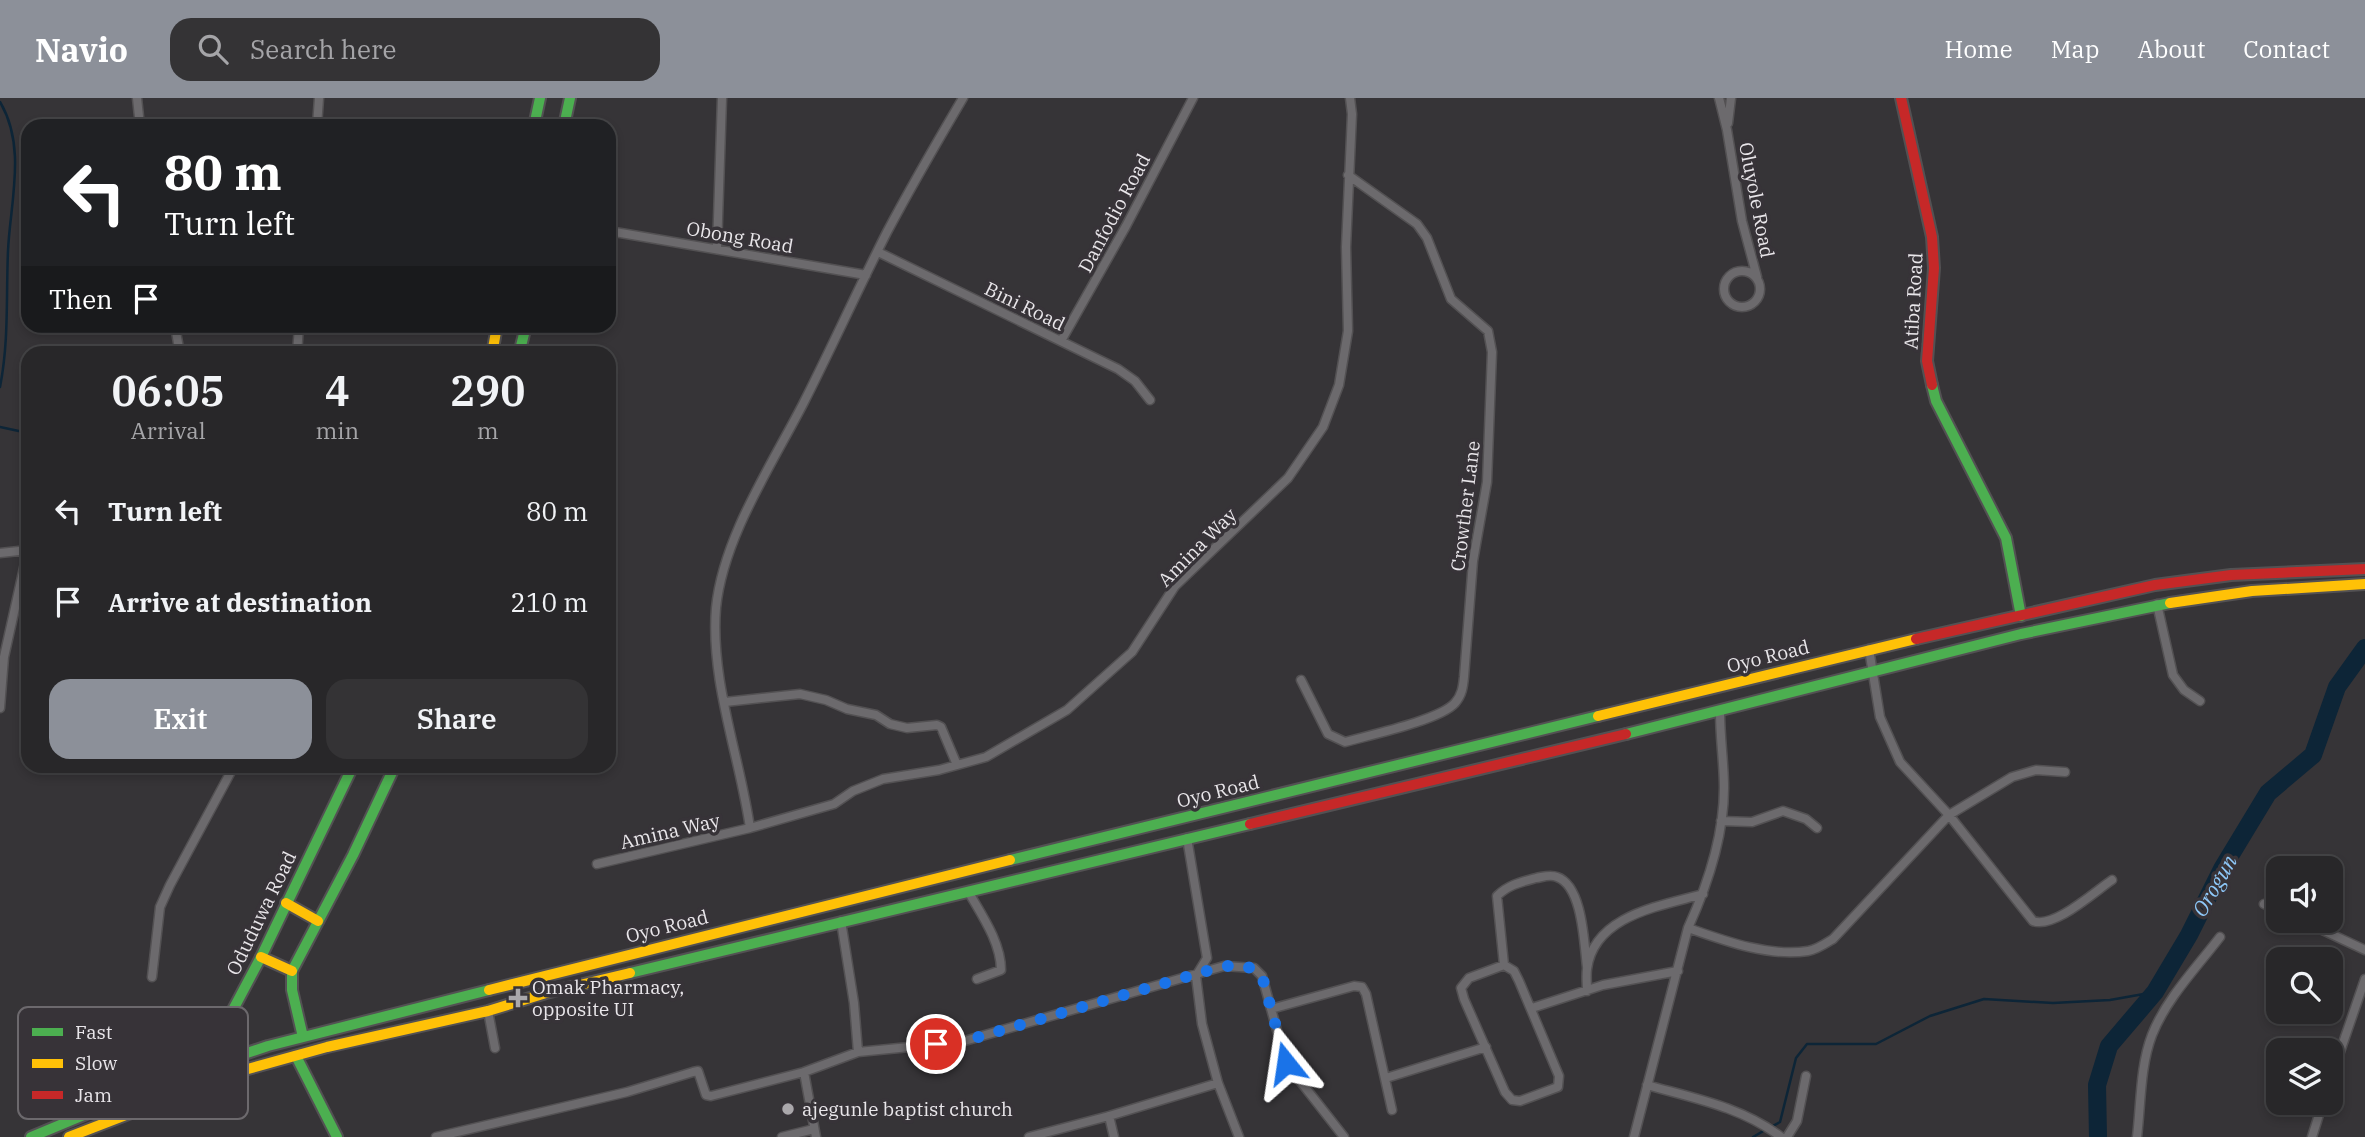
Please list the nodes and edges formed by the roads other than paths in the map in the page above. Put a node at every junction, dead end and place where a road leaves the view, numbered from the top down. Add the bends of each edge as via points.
1 (137, 98) edge
2 (319, 98) edge
3 (540, 98) edge
4 (570, 98) edge
5 (722, 98) edge
6 (963, 98) edge
7 (1193, 98) edge
8 (1350, 98) edge
9 (1719, 98) edge
10 (1731, 98) edge
11 (1901, 98) edge
12 (139, 119) edge
13 (318, 119) edge
14 (536, 119) edge
15 (566, 119) edge
16 (1727, 130) junction
17 (1348, 175) junction
18 (616, 232) edge
19 (717, 249) junction
20 (878, 252) junction
21 (866, 275) junction
22 (1757, 277) junction
23 (1061, 341) junction
24 (1150, 400) dead end
25 (21, 551) edge
26 (0, 553) edge
27 (2365, 569) edge
28 (2194, 580) junction
29 (21, 581) edge
30 (2365, 584) edge
31 (2195, 597) junction
32 (2157, 604) junction
33 (2021, 616) junction
34 (1868, 649) junction
35 (1873, 671) junction
36 (1301, 680) dead end
37 (2200, 701) dead end
38 (725, 702) junction
39 (0, 708) edge
40 (1720, 712) junction
41 (957, 765) junction
42 (2065, 772) dead end
43 (230, 773) edge
44 (350, 773) edge
45 (392, 773) edge
46 (1949, 815) junction
47 (1721, 821) junction
48 (750, 828) junction
49 (1817, 828) dead end
50 (1188, 838) junction
51 (597, 864) dead end
52 (2112, 880) dead end
53 (968, 891) junction
54 (1703, 894) junction
55 (286, 903) junction
56 (318, 921) junction
57 (841, 921) junction
58 (1688, 928) junction
59 (2329, 933) edge
60 (701, 936) junction
61 (2220, 937) dead end
62 (2365, 950) edge
63 (706, 954) junction
64 (261, 957) junction
65 (1504, 965) junction
66 (1587, 967) junction
67 (292, 971) junction
68 (1678, 971) junction
69 (1196, 976) junction
70 (152, 977) dead end
71 (977, 979) dead end
72 (2365, 979) edge
73 (1587, 990) junction
74 (234, 1007) edge
75 (1532, 1008) junction
76 (1271, 1009) junction
77 (488, 1011) junction
78 (303, 1037) junction
79 (2343, 1043) edge
80 (1486, 1047) junction
81 (495, 1048) dead end
82 (248, 1052) edge
83 (858, 1052) junction
84 (296, 1056) junction
85 (263, 1065) junction
86 (248, 1069) edge
87 (804, 1072) junction
88 (1806, 1076) dead end
89 (1386, 1077) junction
90 (1218, 1083) junction
91 (1647, 1085) junction
92 (1392, 1110) dead end
93 (2319, 1115) edge
94 (1109, 1116) junction
95 (74, 1119) edge
96 (112, 1119) edge
97 (116, 1119) edge
98 (815, 1133) edge
99 (32, 1137) edge
100 (69, 1137) edge
101 (88, 1137) edge
102 (337, 1137) edge
103 (436, 1137) edge
104 (782, 1137) edge
105 (1029, 1137) edge
106 (1114, 1137) edge
107 (1239, 1137) edge
108 (1344, 1137) edge
109 (1634, 1137) edge
110 (1781, 1137) edge
111 (1787, 1137) edge
112 (2137, 1137) edge
113 (2312, 1137) edge

1 - 12 street
2 - 13 street
3 - 14 main road
4 - 15 main road
5 - 19 street
6 - 20 street, Amina Way
7 - 23 street, Danfodio Road
8 - 17 street, Amina Way
9 - 16 street, Oluyole Road
10 - 16 street, Oluyole Road
11 - 33 main road, Atiba Road via 1932,237 1927,361 1936,401 2006,538
16 - 22 street, Oluyole Road
17 - 36 street, Crowther Lane via 1417,224 1451,299 1488,331 1492,352 1487,482 1473,561 1462,693 1454,703 1433,715 1345,743 1328,734
17 - 41 street, Amina Way via 1348,331 1339,385 1323,427 1288,478 1175,586 1132,652 1068,710 986,757
18 - 19 street, Obong Road
19 - 21 street, Obong Road
20 - 21 street, Amina Way
20 - 23 street, Bini Road
21 - 38 street, Amina Way via 733,541 721,579 715,624
22 - 22 street via 1744,270 1730,274 1723,287 1727,301 1740,308 1754,304 1761,291
23 - 24 street, Bini Road via 1118,369
25 - 26 street
27 - 28 main road, Oyo Road
28 - 31 main road
28 - 33 main road, Oyo Road
29 - 39 street via 4,657
30 - 31 main road, Oyo Road
31 - 32 main road, Oyo Road
32 - 35 main road, Oyo Road
32 - 37 street via 2173,676
33 - 34 main road, Oyo Road
34 - 35 street
34 - 60 main road, Oyo Road
35 - 40 main road, Oyo Road
35 - 46 street via 1880,718 1900,762
38 - 41 street via 800,694 907,728 937,725
38 - 48 street, Amina Way
40 - 47 street
40 - 50 main road, Oyo Road
41 - 48 street, Amina Way via 883,779 834,804
42 - 46 street via 2036,769 2012,777
43 - 70 street via 160,907
44 - 55 main road, Oduduwa Road
45 - 56 main road
46 - 52 street via 2033,922 2054,920
46 - 58 street via 1833,939 1811,951 1735,944
47 - 49 street via 1752,822 1783,811
47 - 54 street
48 - 51 street, Amina Way
50 - 53 main road, Oyo Road
50 - 69 street via 1207,958
53 - 57 main road, Oyo Road
53 - 71 street via 1001,961 1001,970
54 - 58 street
54 - 66 street via 1618,923 1601,937
55 - 56 main road
55 - 64 main road, Oduduwa Road
56 - 67 main road
57 - 63 main road, Oyo Road
57 - 83 street
58 - 68 street
59 - 62 street
60 - 63 main road
60 - 78 main road, Oyo Road
61 - 112 street via 2152,1034
63 - 77 main road, Oyo Road
64 - 67 main road
64 - 74 main road, Oduduwa Road
65 - 66 street via 1497,896 1516,883 1549,876 1567,884 1579,907
65 - 75 street via 1514,971
65 - 80 street via 1469,978 1461,988
66 - 73 street
67 - 78 main road
68 - 73 street
68 - 91 street
69 - 76 street via 1224,966 1254,968 1262,976
69 - 83 street via 961,1042
69 - 90 street via 1202,1024
72 - 79 street
73 - 75 street
75 - 80 street via 1559,1076 1558,1087 1512,1100
76 - 89 street via 1362,987
76 - 108 street via 1286,1063
77 - 81 street
77 - 84 main road, Oyo Road
78 - 82 main road, Oyo Road
78 - 85 main road via 266,1057
80 - 89 street
83 - 87 street
84 - 85 main road, Oyo Road
84 - 102 main road
85 - 86 main road, Oyo Road
87 - 98 street
87 - 103 street via 711,1096 706,1095 698,1071
88 - 111 street via 1797,1121
89 - 92 street
90 - 94 street
90 - 107 street
91 - 109 street
91 - 110 street via 1738,1112
93 - 113 street
94 - 105 street
94 - 106 street
95 - 99 main road, Oyo Road
96 - 100 main road
97 - 101 main road
98 - 104 street

